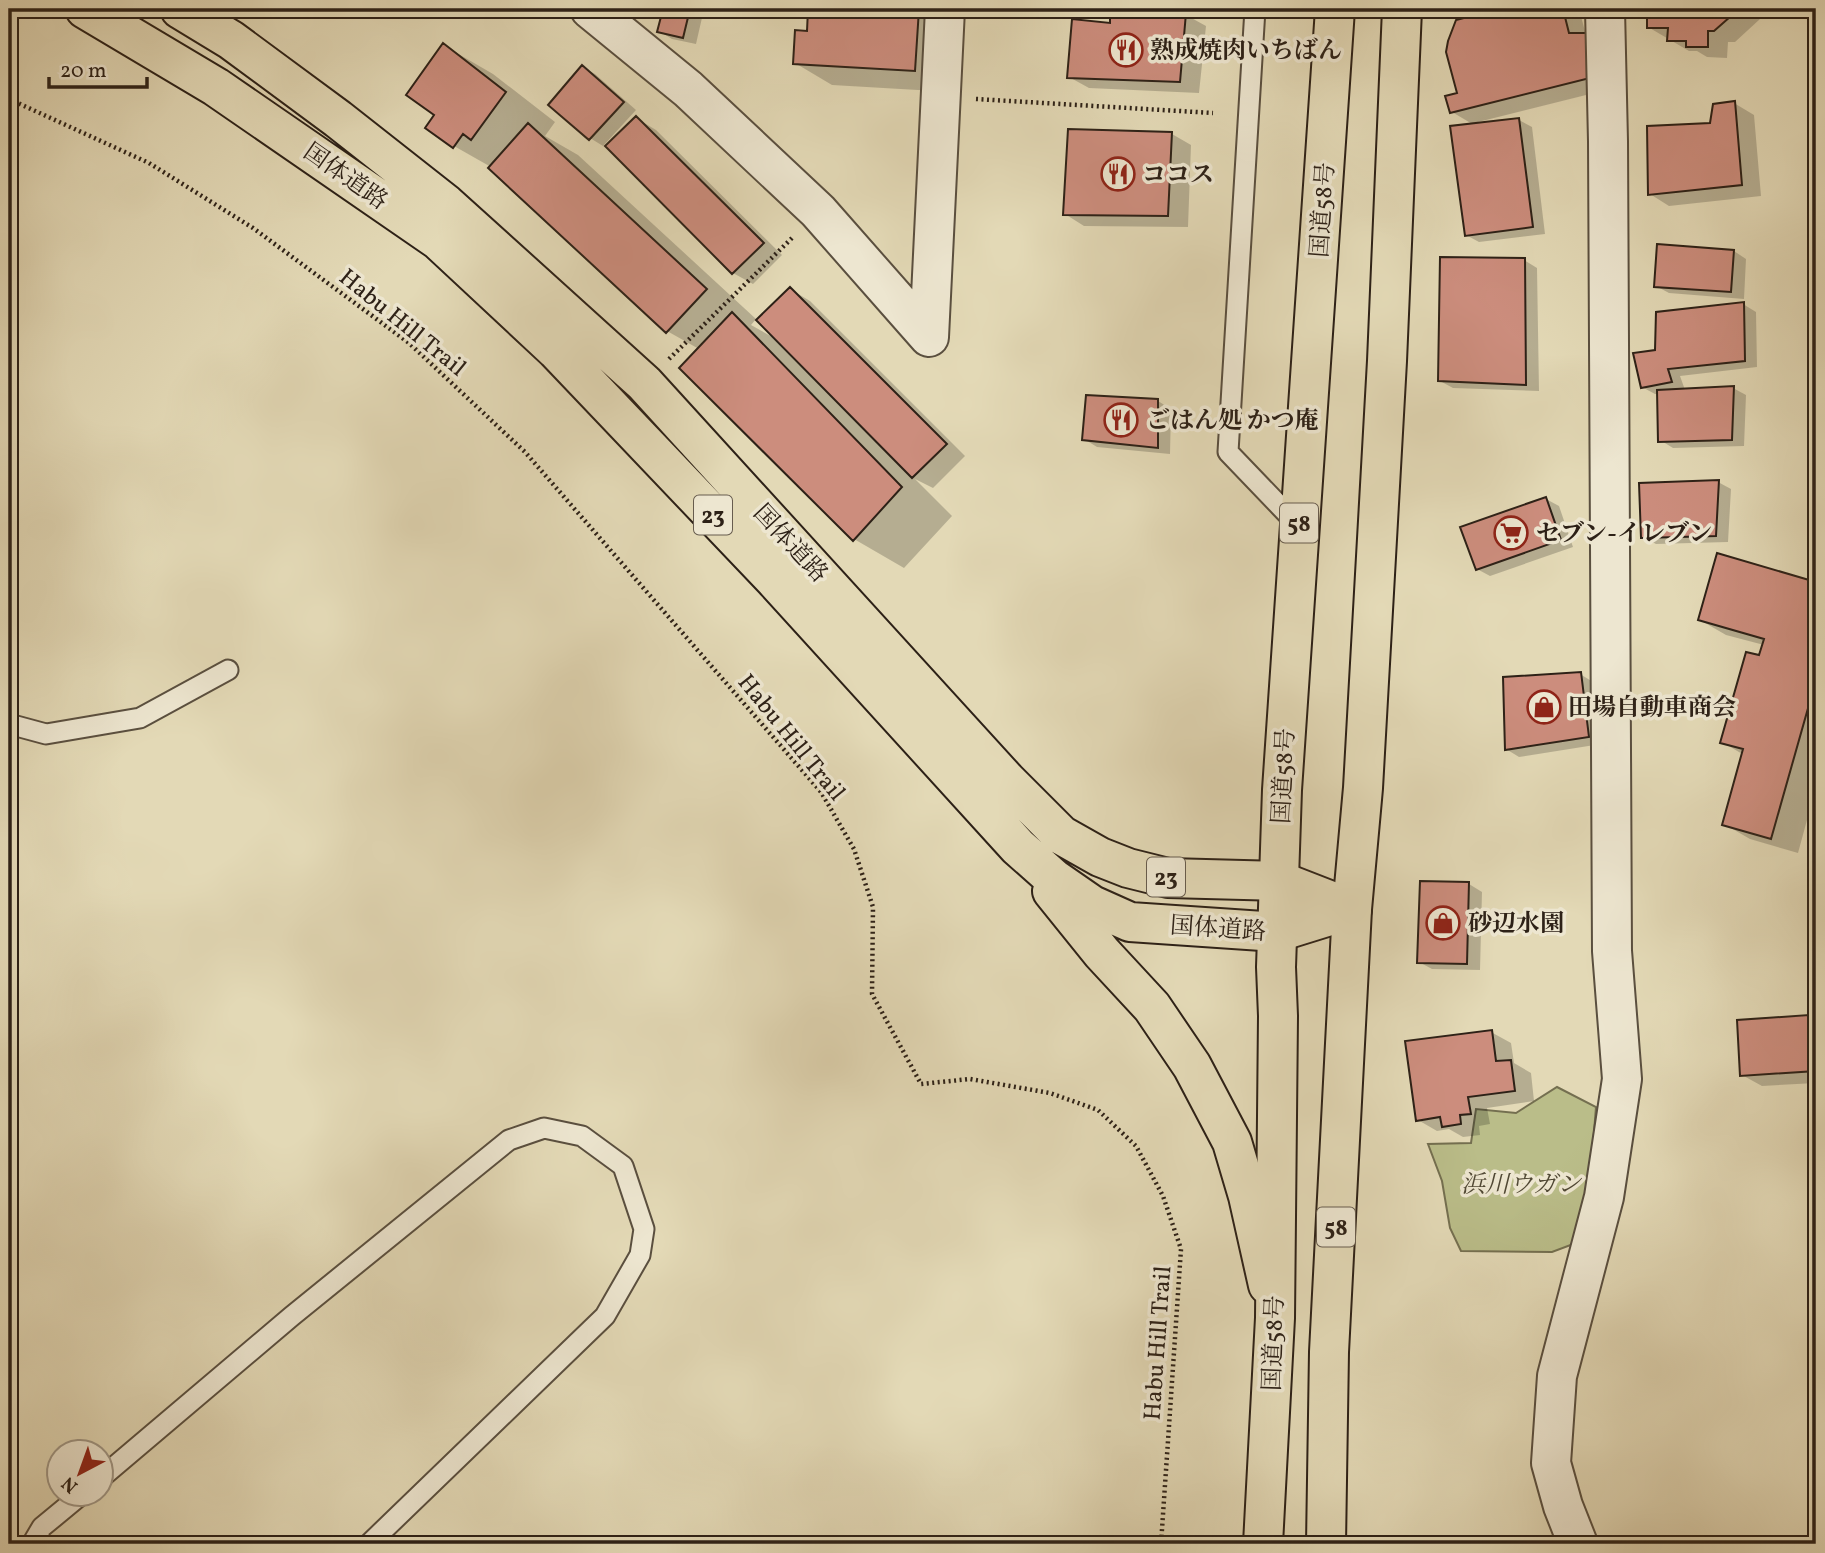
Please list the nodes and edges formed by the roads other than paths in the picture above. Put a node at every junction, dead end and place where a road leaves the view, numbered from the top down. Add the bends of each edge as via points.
1 (85, 9) edge
2 (180, 9) edge
3 (590, 9) edge
4 (945, 9) edge
5 (1255, 9) edge
6 (1335, 9) edge
7 (1402, 9) edge
8 (1605, 9) edge
9 (632, 23) edge
10 (1299, 526) junction
11 (228, 670) dead end
12 (9, 724) edge
13 (1018, 846) junction
14 (1280, 881) junction
15 (1352, 909) junction
16 (1278, 932) junction
17 (1275, 1318) junction
18 (116, 1465) edge
19 (64, 1508) edge
20 (32, 1544) edge
21 (369, 1544) edge
22 (1263, 1544) edge
23 (1326, 1544) edge
24 (1578, 1544) edge

1 - 13 main road, 国体道路 / 23 via 216,87 438,240 556,350
2 - 14 main road, 国体道路 / 23 via 231,40 446,204 644,383 1061,835 1109,861 1168,878
3 - 9 street
4 - 9 street via 929,337 818,211 688,89
5 - 10 lane via 1228,452
6 - 10 main road, 国道58号 / 58
7 - 15 main road, 58 via 1386,374
8 - 24 street via 1612,951 1622,1079 1604,1197 1557,1376 1551,1463
10 - 14 main road, 国道58号 / 58
11 - 12 lane via 140,718 46,734
13 - 16 main road, 国体道路 / 23 via 1092,905 1130,922
13 - 17 main road via 1102,953 1152,1007 1192,1066 1232,1142
14 - 15 main road, 国体道路 / 23
14 - 16 main road, 国道58号 / 58
15 - 16 main road, 国体道路 / 23
15 - 23 main road, 58 via 1329,1352
16 - 17 main road, 国道58号 / 58
17 - 22 main road, 国道58号 / 58
18 - 21 lane via 509,1140 544,1128 582,1136 623,1167 644,1229 640,1255 605,1315
19 - 20 lane via 42,1527

